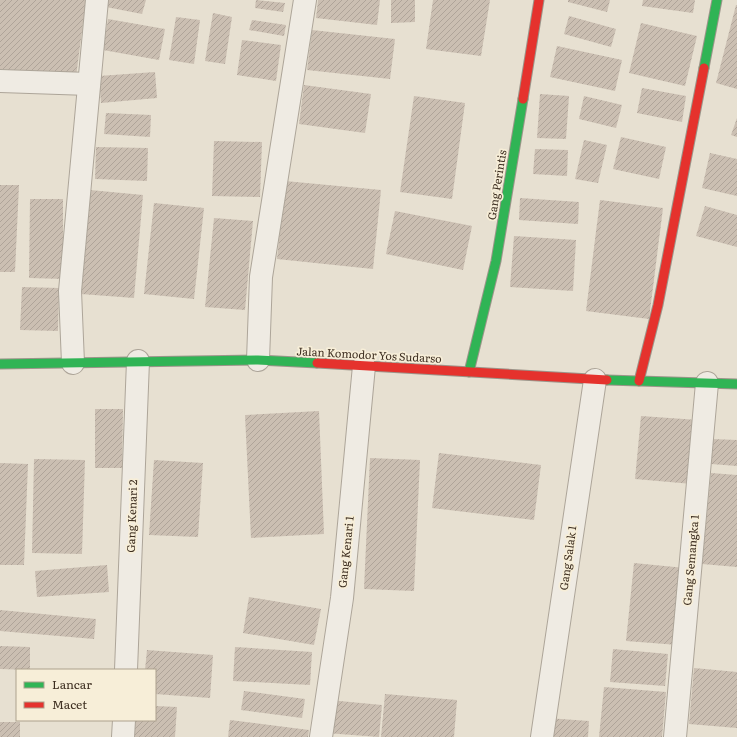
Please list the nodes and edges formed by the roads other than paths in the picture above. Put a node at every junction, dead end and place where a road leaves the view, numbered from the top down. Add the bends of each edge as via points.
1 (96, 0) edge
2 (305, 0) edge
3 (539, 0) edge
4 (717, 0) edge
5 (0, 81) edge
6 (89, 84) junction
7 (258, 360) junction
8 (138, 361) junction
9 (73, 363) junction
10 (0, 364) edge
11 (364, 366) junction
12 (469, 372) junction
13 (594, 380) junction
14 (639, 381) junction
15 (707, 383) junction
16 (737, 384) edge
17 (126, 669) edge
18 (124, 721) edge
19 (123, 737) edge
20 (321, 737) edge
21 (542, 737) edge
22 (675, 737) edge

1 - 6 street
2 - 7 street via 261,277
3 - 12 street, Gang Perintis via 496,261
4 - 14 street via 658,305
5 - 6 street
6 - 9 street via 70,292
7 - 8 street, Jalan Komodor Yos Sudarso
7 - 11 street, Jalan Komodor Yos Sudarso
8 - 9 street, Jalan Komodor Yos Sudarso
8 - 17 street, Gang Kenari 2
9 - 10 street, Jalan Komodor Yos Sudarso
11 - 12 street, Jalan Komodor Yos Sudarso
11 - 20 street, Gang Kenari 1 via 342,598
12 - 13 street, Jalan Komodor Yos Sudarso
13 - 14 street, Jalan Komodor Yos Sudarso
13 - 21 street, Gang Salak 1
14 - 15 street, Jalan Komodor Yos Sudarso
15 - 16 street, Jalan Komodor Yos Sudarso
15 - 22 street, Gang Semangka 1
18 - 19 street

